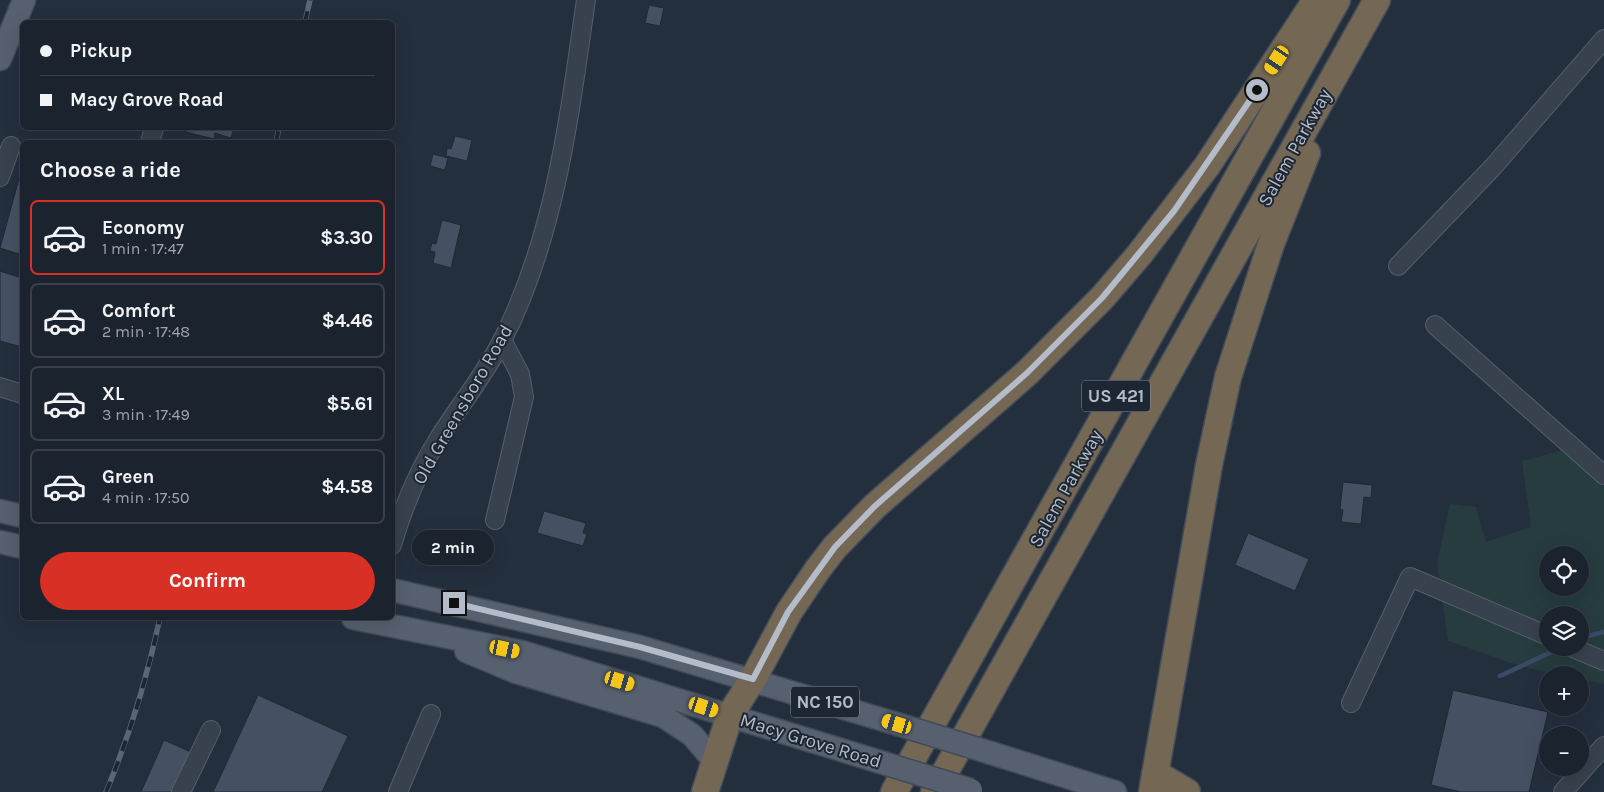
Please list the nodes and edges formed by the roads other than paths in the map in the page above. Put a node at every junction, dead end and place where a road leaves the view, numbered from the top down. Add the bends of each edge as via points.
1 (24, 0) edge
2 (586, 0) edge
3 (1316, 0) edge
4 (1337, 0) edge
5 (1376, 0) edge
6 (1604, 38) edge
7 (1353, 42) junction
8 (0, 60) edge
9 (11, 146) edge
10 (0, 177) edge
11 (1398, 266) dead end
12 (1435, 325) dead end
13 (502, 340) junction
14 (0, 387) edge
15 (20, 393) edge
16 (1600, 465) edge
17 (0, 511) edge
18 (20, 516) edge
19 (495, 520) dead end
20 (395, 536) edge
21 (0, 542) edge
22 (20, 546) edge
23 (395, 591) edge
24 (371, 620) edge
25 (421, 632) junction
26 (1539, 632) edge
27 (1589, 655) edge
28 (1604, 661) edge
29 (753, 679) junction
30 (1351, 703) dead end
31 (431, 714) dead end
32 (730, 715) junction
33 (211, 730) dead end
34 (1604, 746) edge
35 (715, 762) junction
36 (1153, 782) edge
37 (974, 791) edge
38 (181, 792) edge
39 (398, 792) edge
40 (705, 792) edge
41 (894, 792) edge
42 (934, 792) edge
43 (1115, 792) edge
44 (1187, 792) edge
45 (1563, 792) edge

1 - 8 main road
2 - 13 street, Old Greensboro Road via 564,150 550,214 530,276
3 - 29 highway via 1207,166 1139,255 1102,298 1027,373 875,506 835,547 788,612
4 - 41 highway, Salem Parkway / US 421
5 - 7 highway, Salem Parkway / US 421
6 - 11 street via 1494,167
7 - 36 highway via 1271,244 1228,378 1208,465
7 - 42 highway, Salem Parkway / US 421
9 - 10 street
12 - 16 street
13 - 19 street via 520,374 524,396
13 - 20 street, Old Greensboro Road via 427,458
14 - 15 street
17 - 18 main road
21 - 22 main road
23 - 29 main road, NC 150 via 567,628
24 - 25 main road, Macy Grove Road
25 - 32 main road, Macy Grove Road via 522,652
25 - 35 main road via 516,672 663,716 692,734
26 - 30 street via 1410,577
27 - 28 street
29 - 32 highway
29 - 43 main road, NC 150, bridge
31 - 39 street
32 - 35 highway
32 - 37 main road, Macy Grove Road, bridge
33 - 38 street
34 - 45 street
35 - 40 highway
36 - 44 highway

